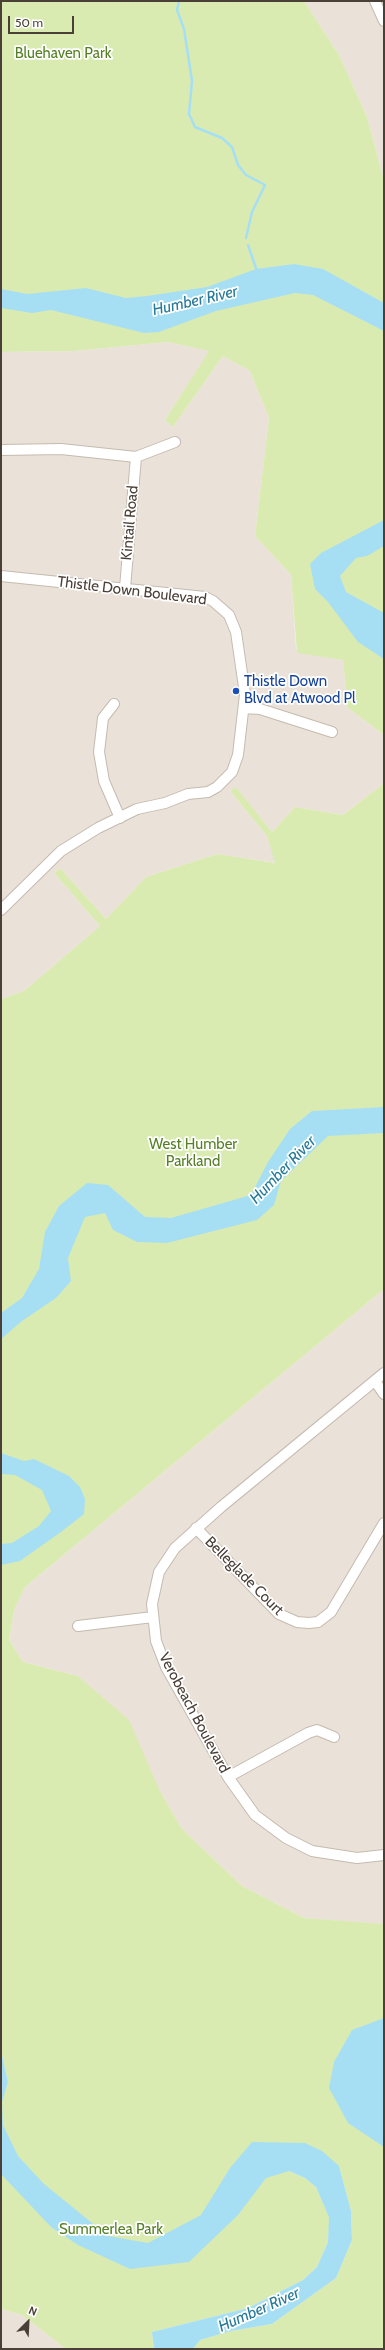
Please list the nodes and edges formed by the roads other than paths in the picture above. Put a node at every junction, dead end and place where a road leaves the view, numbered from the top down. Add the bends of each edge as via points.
1 (378, 2) edge
2 (384, 21) edge
3 (175, 442) dead end
4 (1, 450) edge
5 (136, 457) junction
6 (1, 576) edge
7 (125, 588) junction
8 (114, 704) dead end
9 (244, 708) junction
10 (332, 732) dead end
11 (120, 818) junction
12 (3, 904) edge
13 (384, 1373) edge
14 (375, 1381) junction
15 (384, 1394) edge
16 (384, 1523) edge
17 (196, 1528) junction
18 (153, 1617) junction
19 (78, 1626) dead end
20 (334, 1737) dead end
21 (228, 1777) junction
22 (384, 1855) edge

1 - 2 street
3 - 5 street
4 - 5 street via 62,449
5 - 7 street, Kintail Road
6 - 7 street, Thistle Down Boulevard
7 - 9 street, Thistle Down Boulevard via 204,597 221,606 229,616 238,639 245,694
8 - 11 street via 103,718 99,752 104,781
9 - 10 street via 260,710
9 - 11 street, Thistle Down Boulevard via 235,765 218,787 137,810
11 - 12 street, Thistle Down Boulevard via 98,828 61,851
13 - 14 street, Verobeach Boulevard
14 - 15 street
14 - 17 street, Verobeach Boulevard
16 - 17 street, Belleglade Court via 331,1612 318,1622 309,1623 292,1621 280,1614
17 - 18 street, Verobeach Boulevard via 164,1562 156,1582 152,1604
18 - 19 street
18 - 21 street, Verobeach Boulevard via 156,1641 166,1667
20 - 21 street via 317,1730 308,1733
21 - 22 street, Verobeach Boulevard via 256,1815 293,1843 334,1856 371,1858

